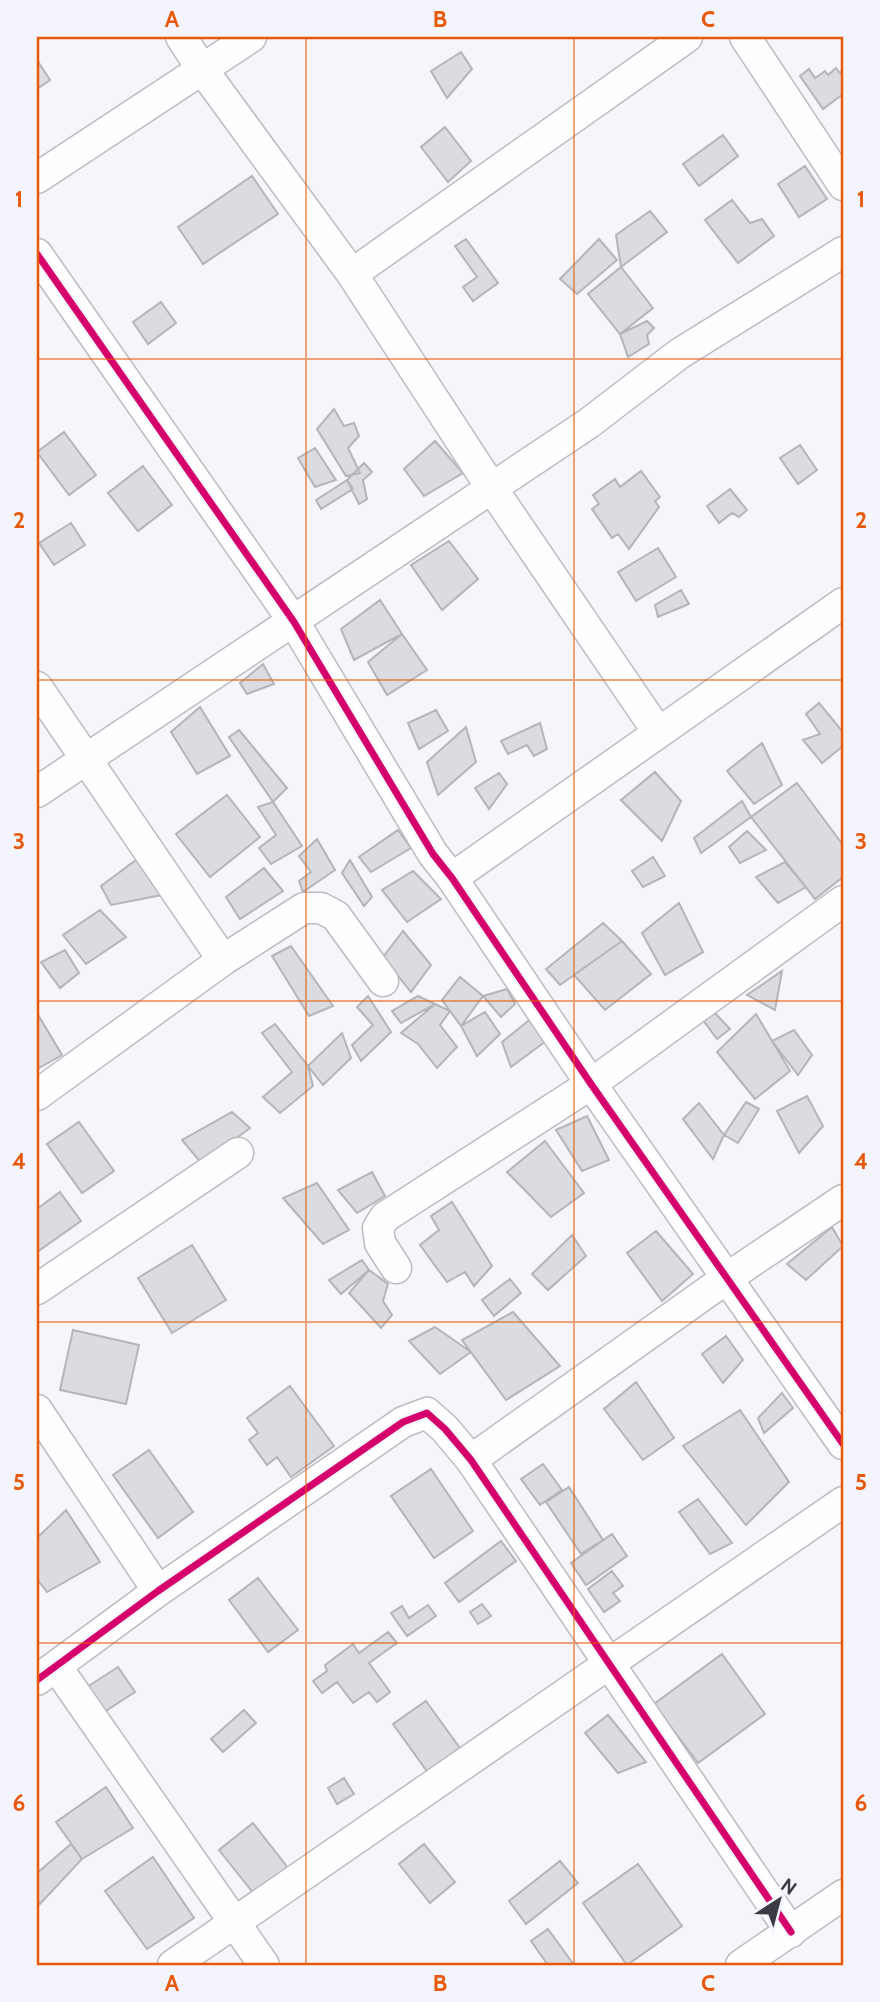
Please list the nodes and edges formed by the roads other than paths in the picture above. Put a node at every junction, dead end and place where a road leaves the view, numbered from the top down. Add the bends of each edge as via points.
1 (181, 37) edge
2 (251, 37) edge
3 (687, 37) edge
4 (745, 37) edge
5 (202, 69) junction
6 (37, 178) edge
7 (843, 185) edge
8 (843, 252) edge
9 (37, 254) edge
10 (352, 275) junction
11 (491, 487) junction
12 (843, 603) edge
13 (294, 622) junction
14 (37, 687) edge
15 (658, 732) junction
16 (86, 758) junction
17 (37, 792) edge
18 (452, 878) junction
19 (843, 901) edge
20 (223, 960) junction
21 (383, 981) dead end
22 (591, 1084) junction
23 (37, 1095) edge
24 (238, 1153) dead end
25 (843, 1200) edge
26 (397, 1268) dead end
27 (727, 1278) junction
28 (37, 1289) edge
29 (37, 1410) edge
30 (843, 1444) edge
31 (471, 1461) junction
32 (843, 1502) edge
33 (158, 1591) junction
34 (610, 1663) junction
35 (46, 1673) edge
36 (843, 1895) edge
37 (235, 1922) junction
38 (790, 1932) junction
39 (173, 1965) edge
40 (264, 1965) edge
41 (741, 1965) edge

1 - 5 street
2 - 5 street
3 - 10 street
4 - 7 street
5 - 6 street
5 - 10 street
8 - 11 street via 679,354 589,423
9 - 13 street
10 - 11 street
11 - 13 street
11 - 15 street
12 - 15 street
13 - 16 street
13 - 18 street
14 - 16 street
15 - 18 street
16 - 17 street
16 - 20 street
18 - 22 street
19 - 22 street
20 - 21 street via 304,908 321,908 336,916
20 - 23 street
22 - 26 street via 385,1217 377,1228 380,1243
22 - 27 street
24 - 28 street
25 - 27 street
27 - 30 street
27 - 31 street
29 - 33 street
31 - 33 street via 427,1413 403,1422
31 - 34 street
32 - 34 street
33 - 35 street
34 - 37 street
34 - 38 street
35 - 37 street
36 - 38 street
37 - 39 street
37 - 40 street
38 - 41 street

